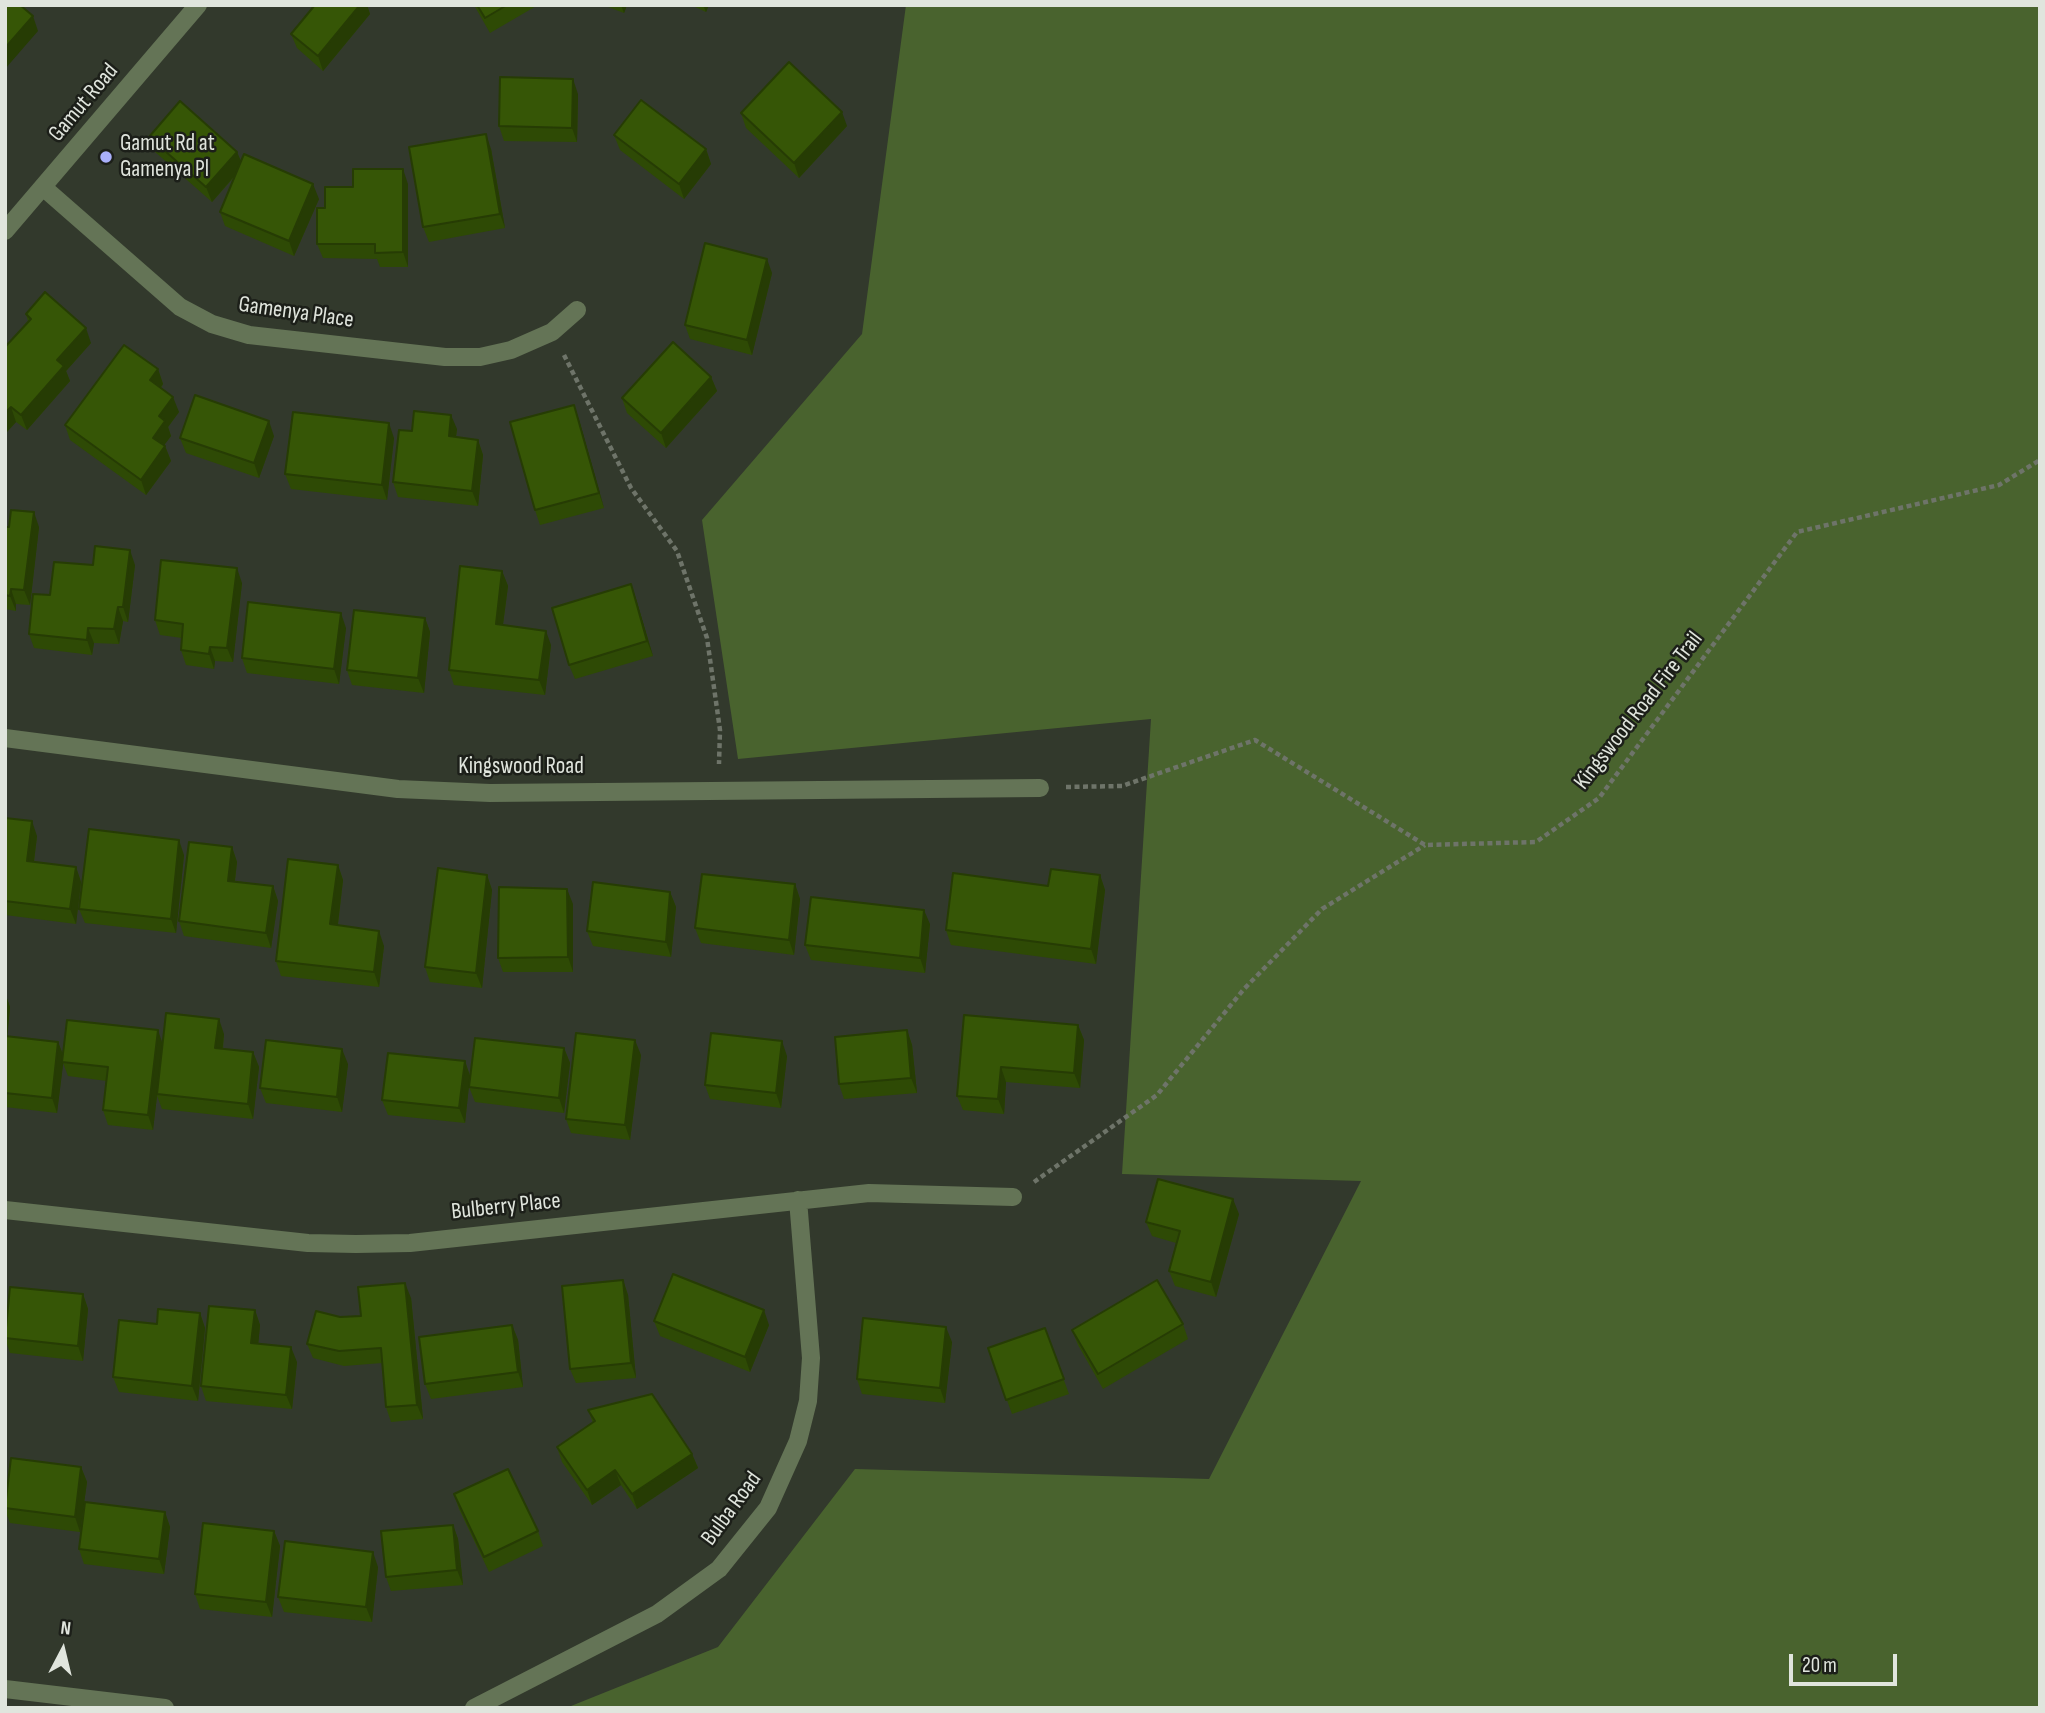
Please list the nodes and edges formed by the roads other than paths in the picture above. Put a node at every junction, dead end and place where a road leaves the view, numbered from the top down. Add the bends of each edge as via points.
1 (198, 5) edge
2 (44, 188) junction
3 (5, 231) edge
4 (577, 310) dead end
5 (5, 738) edge
6 (1040, 788) road end
7 (1013, 1197) road end
8 (798, 1200) junction
9 (5, 1210) edge
10 (5, 1689) edge
11 (164, 1708) edge
12 (474, 1708) edge

1 - 2 street, Gamut Road
2 - 3 street, Gamut Road
2 - 4 street, Gamenya Place via 180,307 250,335 445,358 480,357 512,350 552,332
5 - 6 street, Kingswood Road via 398,789 718,793
7 - 8 street, Bulberry Place via 869,1193
8 - 9 street, Bulberry Place via 410,1243 356,1244 308,1243
8 - 12 street, Bulba Road via 811,1358 808,1401 793,1453 768,1508 719,1569 657,1614
10 - 11 street

